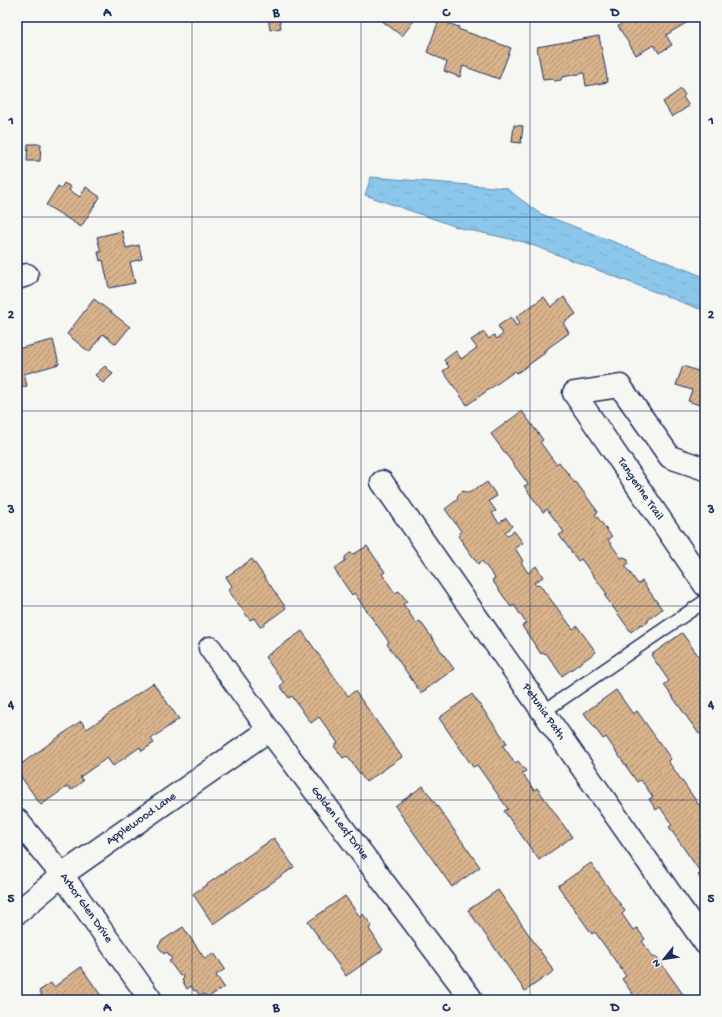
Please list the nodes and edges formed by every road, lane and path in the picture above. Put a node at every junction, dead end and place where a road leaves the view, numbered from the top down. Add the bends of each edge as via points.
1 (705, 469) edge
2 (382, 482) dead end
3 (705, 585) edge
4 (705, 601) edge
5 (210, 648) dead end
6 (543, 712) junction
7 (268, 730) junction
8 (17, 820) edge
9 (62, 875) junction
10 (17, 913) edge
11 (705, 943) edge
12 (468, 999) edge
13 (151, 1000) edge

1 - 3 street, Tangerine Trail via 670,457 620,386 574,393
2 - 6 street, Petunia Path
4 - 6 lane
5 - 7 street, Golden Leaf Drive
6 - 11 street, Petunia Path
7 - 9 street, Applewood Lane
7 - 12 street, Golden Leaf Drive
8 - 9 street, Arbor Glen Drive
9 - 10 street, Applewood Lane
9 - 13 street, Arbor Glen Drive

